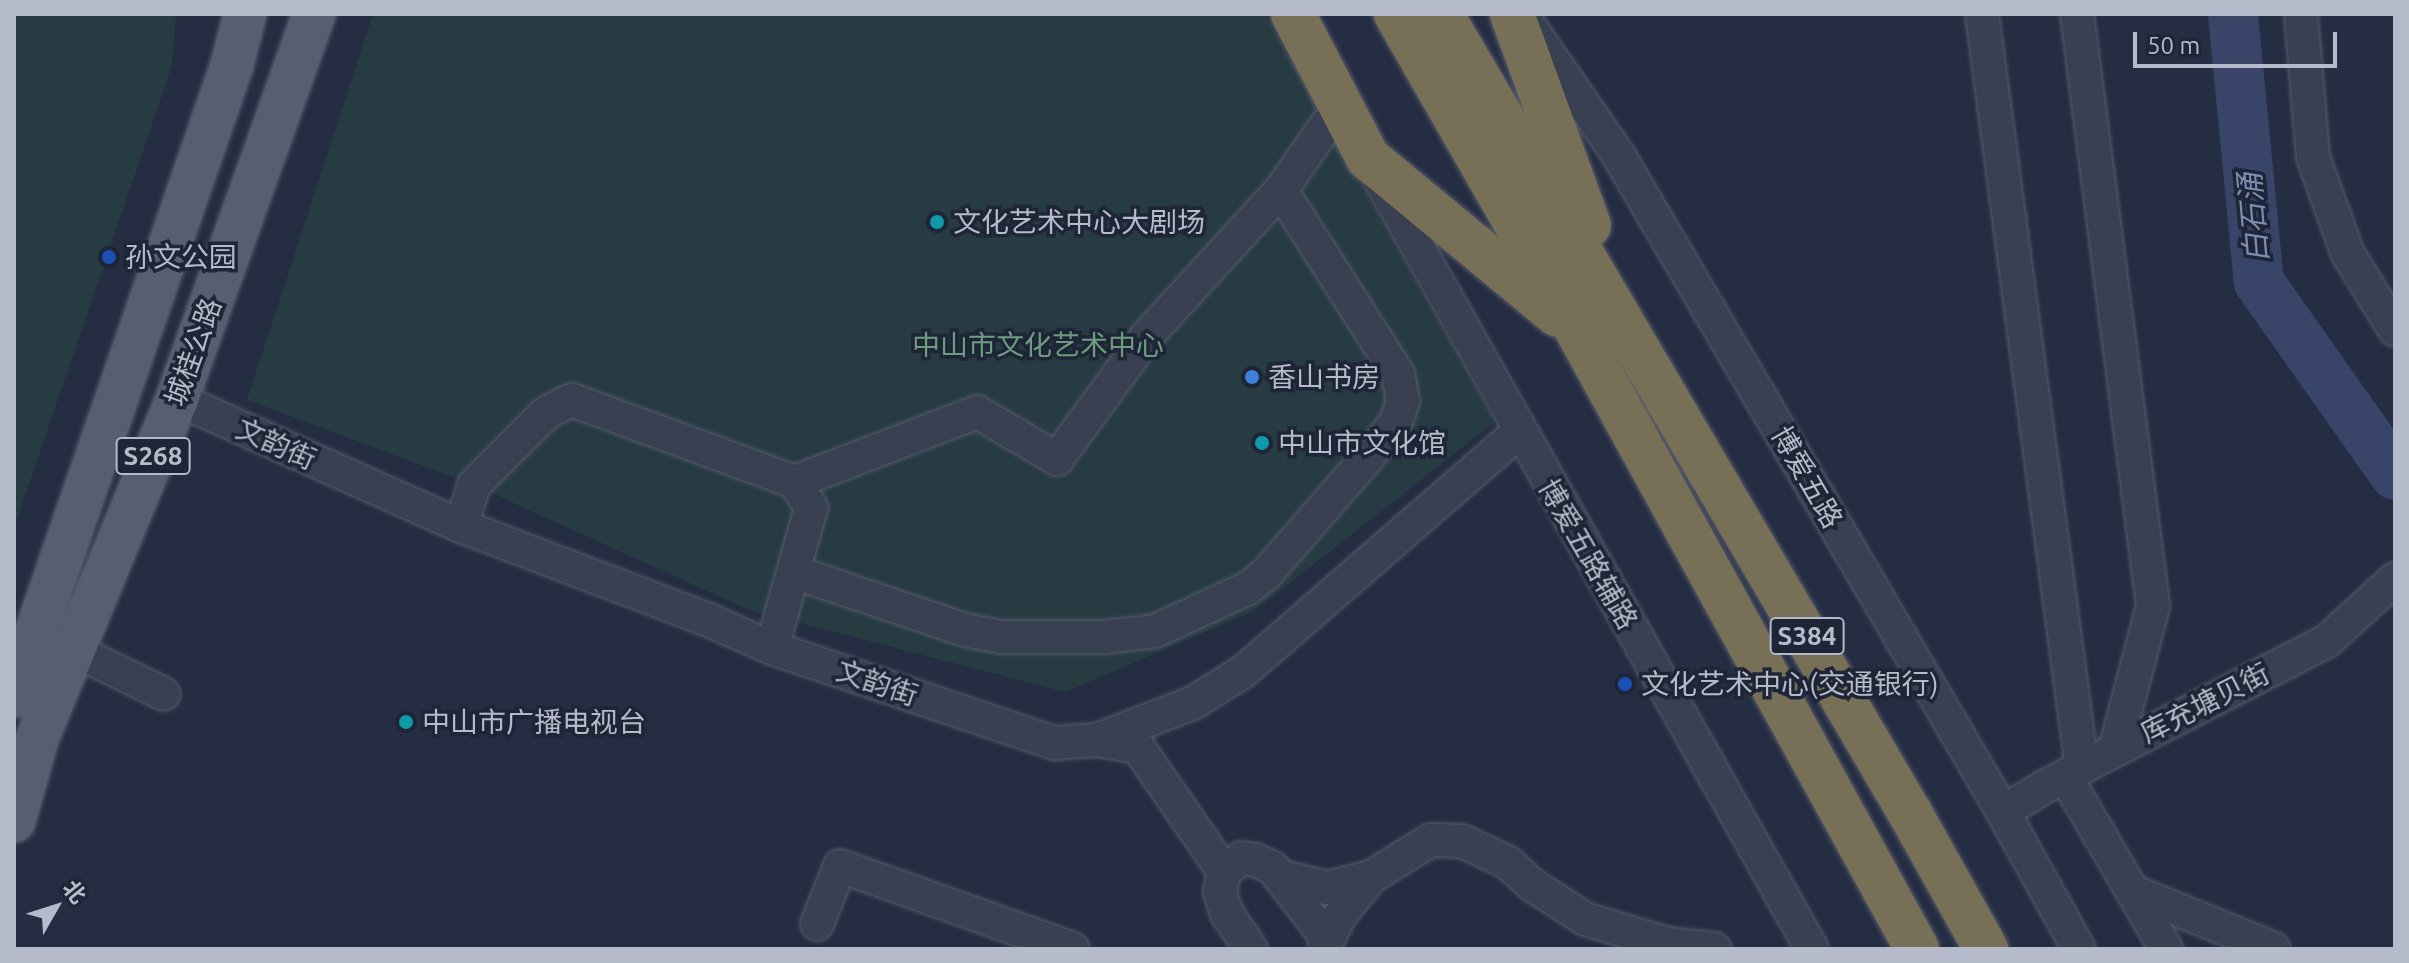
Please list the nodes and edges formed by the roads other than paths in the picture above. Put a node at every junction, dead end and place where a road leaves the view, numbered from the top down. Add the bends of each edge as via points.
1 (299, 14) edge
2 (314, 14) edge
3 (1293, 14) edge
4 (1396, 14) edge
5 (1441, 14) edge
6 (1512, 14) edge
7 (1520, 14) edge
8 (1982, 14) edge
9 (2077, 14) edge
10 (2301, 14) edge
11 (244, 16) edge
12 (287, 88) junction
13 (1343, 109) junction
14 (1368, 158) junction
15 (1281, 190) junction
16 (1625, 325) junction
17 (2395, 330) edge
18 (1578, 332) junction
19 (177, 399) junction
20 (1519, 432) junction
21 (795, 482) junction
22 (461, 526) junction
23 (794, 572) junction
24 (2395, 580) edge
25 (772, 648) junction
26 (72, 649) junction
27 (164, 694) dead end
28 (14, 696) edge
29 (1166, 713) junction
30 (1097, 740) junction
31 (2115, 750) junction
32 (2073, 772) junction
33 (2003, 812) junction
34 (14, 821) edge
35 (1232, 865) junction
36 (1279, 876) junction
37 (1371, 877) junction
38 (2132, 891) junction
39 (1227, 914) junction
40 (817, 924) dead end
41 (1326, 947) edge
42 (1073, 949) edge
43 (1225, 949) edge
44 (1251, 949) edge
45 (1715, 949) edge
46 (1812, 949) edge
47 (1917, 949) edge
48 (1986, 949) edge
49 (2079, 949) edge
50 (2166, 949) edge
51 (2274, 949) edge

1 - 12 main road
2 - 12 main road, 城桂公路 / S268
3 - 13 highway
4 - 18 highway, S384
5 - 16 highway, S384
6 - 16 highway
7 - 33 street, 博爱五路 via 1619,156
8 - 32 street
9 - 31 street via 2153,606
10 - 17 street via 2313,157 2348,254
11 - 28 main road, 城桂公路 / S268 via 232,65
12 - 19 main road, 城桂公路 / S268
13 - 14 highway
13 - 15 street
14 - 18 highway
14 - 20 street, 博爱五路辅路
15 - 21 street via 1147,336 1057,459 977,412
15 - 23 street via 1398,374 1403,401 1396,422 1377,446 1248,588 1155,631 1104,637 1000,637
16 - 48 highway, S384
18 - 47 highway, S384
19 - 22 street, 文韵街
19 - 26 main road, 城桂公路 / S268
20 - 29 street, 文韵街 via 1244,671
20 - 46 street, 博爱五路辅路
21 - 22 street via 572,400 546,413 474,485
21 - 23 street via 811,508
22 - 25 street, 文韵街
23 - 25 street
24 - 31 street, 库充塘贝街 via 2327,641
25 - 30 street, 文韵街 via 1055,743
26 - 27 street
26 - 34 main road, 城桂公路 / S268 via 37,739
29 - 30 street, 文韵街
29 - 35 street via 1156,739
30 - 35 street via 1138,747
31 - 32 street, 库充塘贝街
32 - 33 street, 库充塘贝街
32 - 38 street
33 - 49 street, 博爱五路
35 - 36 street via 1256,860
35 - 39 street via 1220,892
36 - 37 street via 1327,888
36 - 41 street via 1326,937
37 - 41 street via 1339,917
37 - 45 street via 1431,840 1462,841 1507,862 1585,919 1639,937
38 - 50 street
38 - 51 street
39 - 43 street
39 - 44 street
40 - 42 street via 840,866

